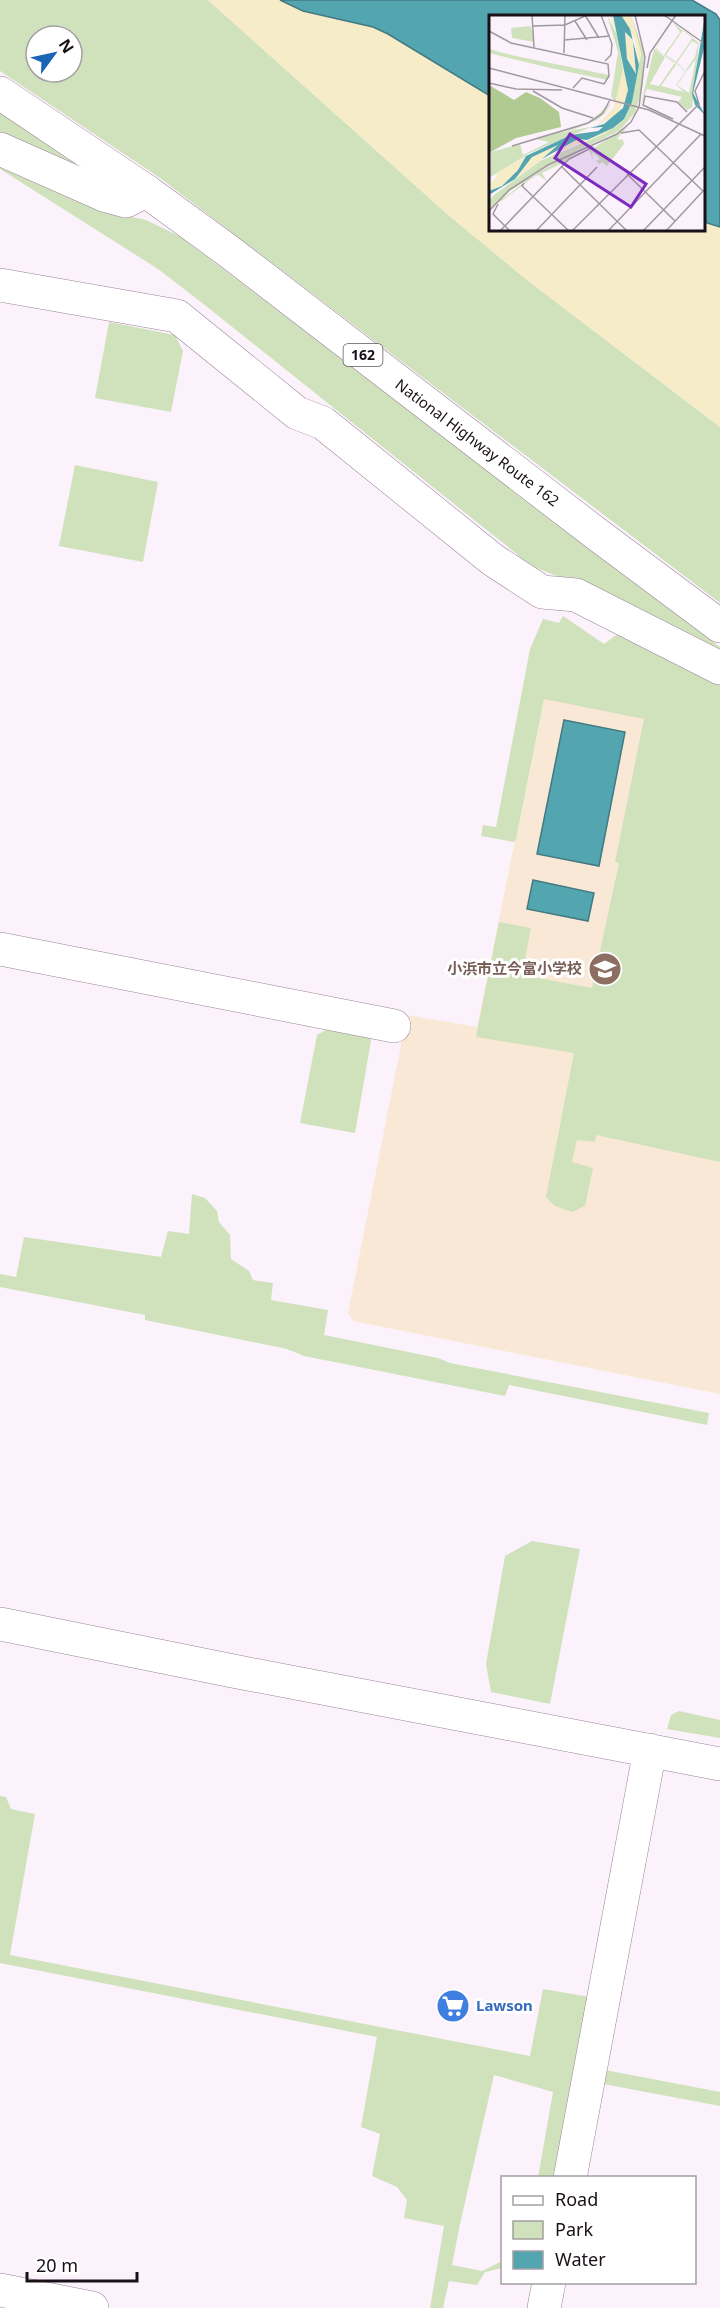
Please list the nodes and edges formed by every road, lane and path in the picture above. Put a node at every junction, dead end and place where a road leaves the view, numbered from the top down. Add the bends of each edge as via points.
1 (0, 93) edge
2 (0, 149) edge
3 (146, 191) junction
4 (0, 285) edge
5 (720, 626) edge
6 (720, 668) edge
7 (0, 950) edge
8 (394, 1026) dead end
9 (0, 1624) edge
10 (650, 1750) junction
11 (720, 1764) edge
12 (570, 2176) edge
13 (549, 2284) edge
14 (0, 2290) edge
15 (92, 2308) edge
16 (544, 2308) edge

1 - 3 main road, National Highway Route 162 / 162
2 - 3 main road via 104,195 126,201
3 - 5 main road, National Highway Route 162 / 162
4 - 6 main road via 177,316 297,413 324,423 493,560 542,592 576,595
7 - 8 main road
9 - 10 main road
10 - 11 main road
10 - 12 main road
13 - 16 main road
14 - 15 main road

